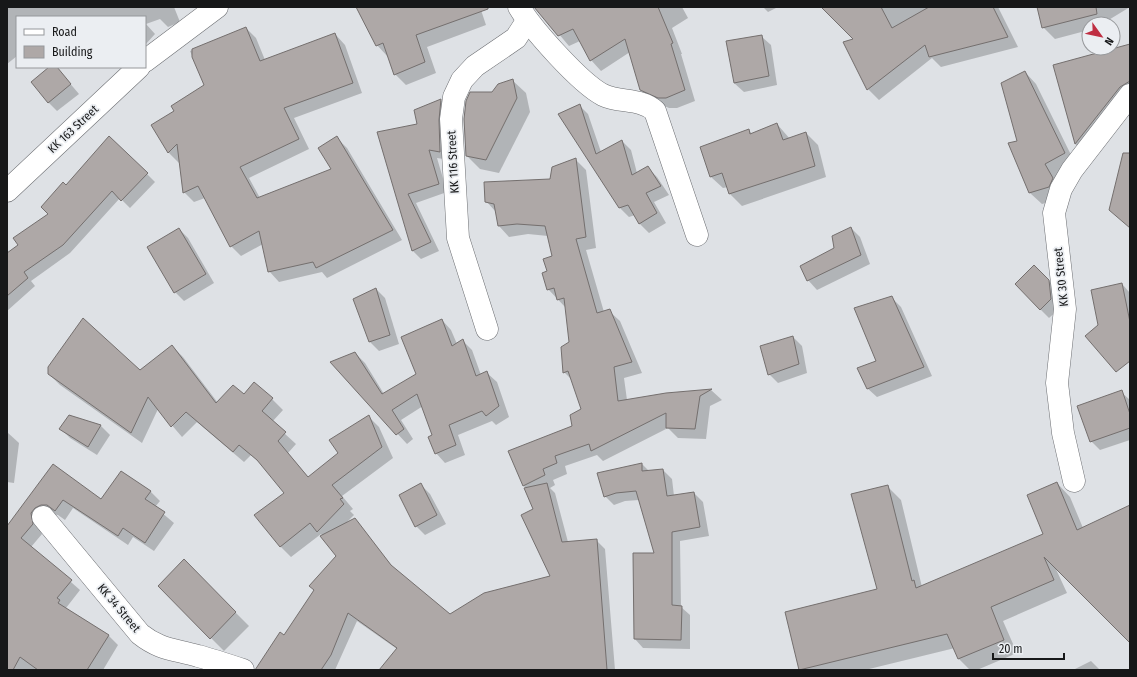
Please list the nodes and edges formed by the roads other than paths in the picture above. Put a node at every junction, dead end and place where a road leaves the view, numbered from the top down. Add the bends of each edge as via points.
1 (217, 7) edge
2 (523, 14) edge
3 (146, 60) edge
4 (137, 68) edge
5 (1130, 95) edge
6 (7, 191) edge
7 (697, 235) dead end
8 (487, 329) dead end
9 (1074, 481) dead end
10 (43, 517) dead end
11 (243, 670) edge

1 - 3 street
2 - 7 street, KK 116 Street via 578,76 603,95 647,104 655,111
2 - 8 street, KK 116 Street via 516,38 475,66 462,80 454,97 451,119 458,238
4 - 6 street, KK 163 Street
5 - 9 street, KK 30 Street via 1072,170 1061,189 1054,213 1065,309 1057,383 1063,433
10 - 11 street, KK 34 Street via 140,634 149,641 161,648 196,655

